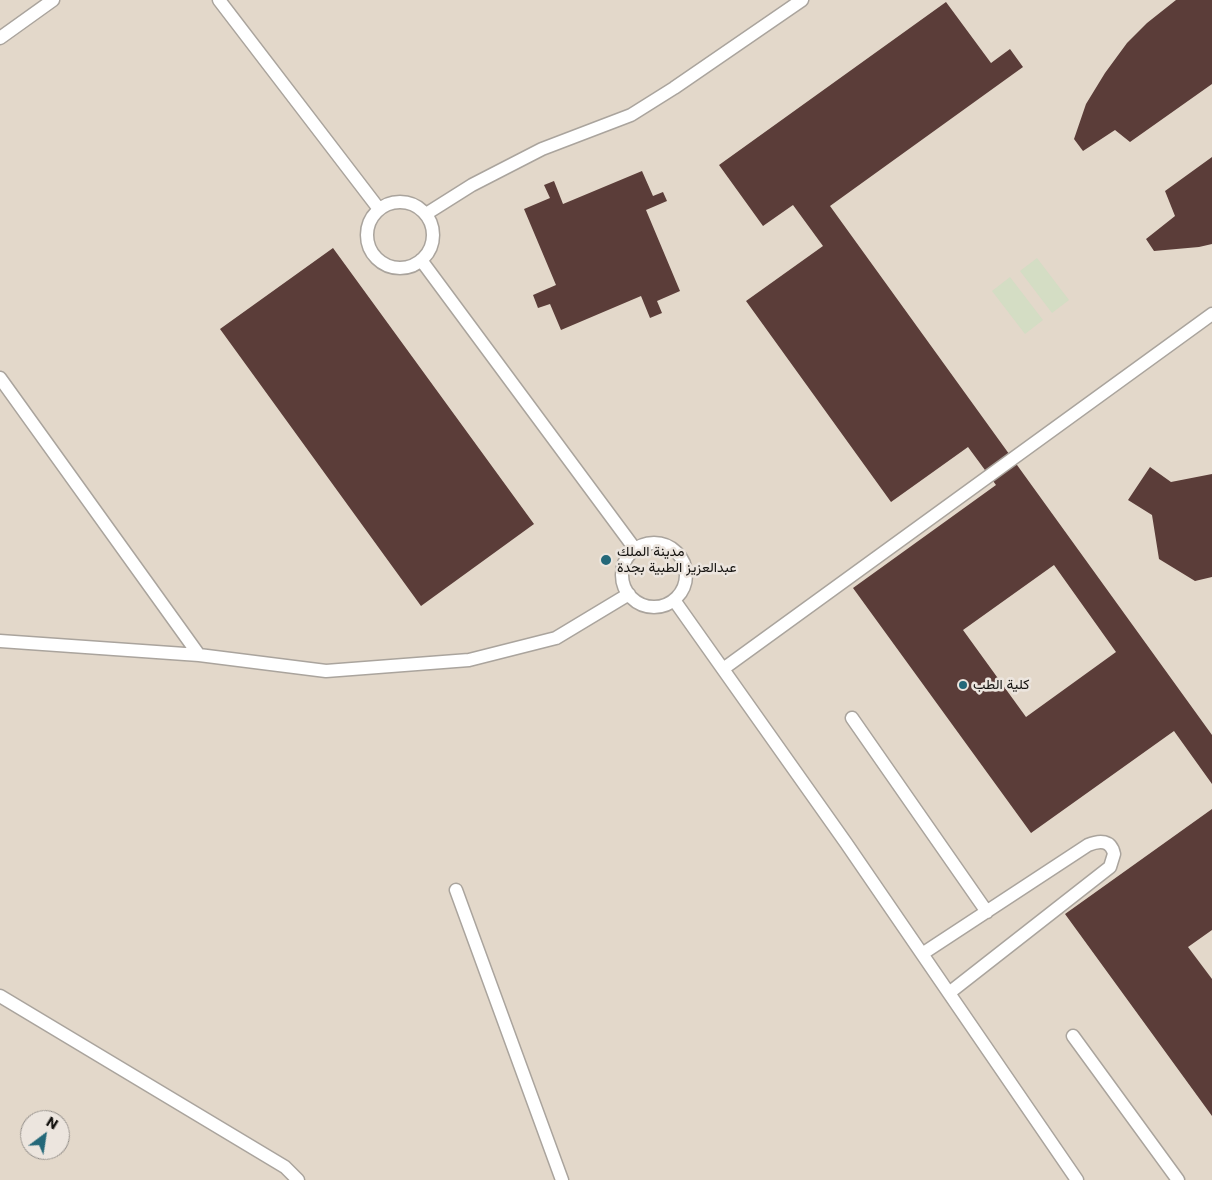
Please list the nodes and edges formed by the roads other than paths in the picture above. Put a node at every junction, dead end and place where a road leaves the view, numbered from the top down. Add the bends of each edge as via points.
1 (53, 0) edge
2 (219, 0) edge
3 (802, 0) edge
4 (0, 38) edge
5 (379, 209) junction
6 (426, 214) junction
7 (421, 260) junction
8 (1212, 314) edge
9 (0, 378) edge
10 (635, 549) junction
11 (629, 594) junction
12 (674, 600) junction
13 (0, 640) edge
14 (199, 655) junction
15 (723, 670) junction
16 (852, 718) dead end
17 (456, 890) dead end
18 (987, 912) junction
19 (922, 954) junction
20 (949, 993) junction
21 (0, 996) edge
22 (1073, 1036) dead end
23 (298, 1180) edge
24 (562, 1180) edge
25 (1077, 1180) edge
26 (1178, 1180) edge

1 - 4 lane
2 - 5 lane
3 - 6 lane via 630,115 542,149 472,185
5 - 6 lane via 390,203 404,202 416,205
5 - 7 lane via 367,231 368,244 374,256 397,268
6 - 7 lane via 432,225 433,238 430,251
7 - 10 lane
8 - 15 lane
9 - 14 lane
10 - 11 lane via 628,557 622,575
10 - 12 lane via 656,543 676,551 686,570 686,582
11 - 12 lane via 645,605 665,605
11 - 14 lane via 556,638 469,660 326,671
12 - 15 lane
13 - 14 lane
15 - 19 lane
16 - 18 lane
17 - 24 lane
18 - 19 lane
18 - 20 lane via 1094,842 1105,842 1113,849 1110,867
19 - 20 lane
20 - 25 lane
21 - 23 lane via 284,1167
22 - 26 lane

